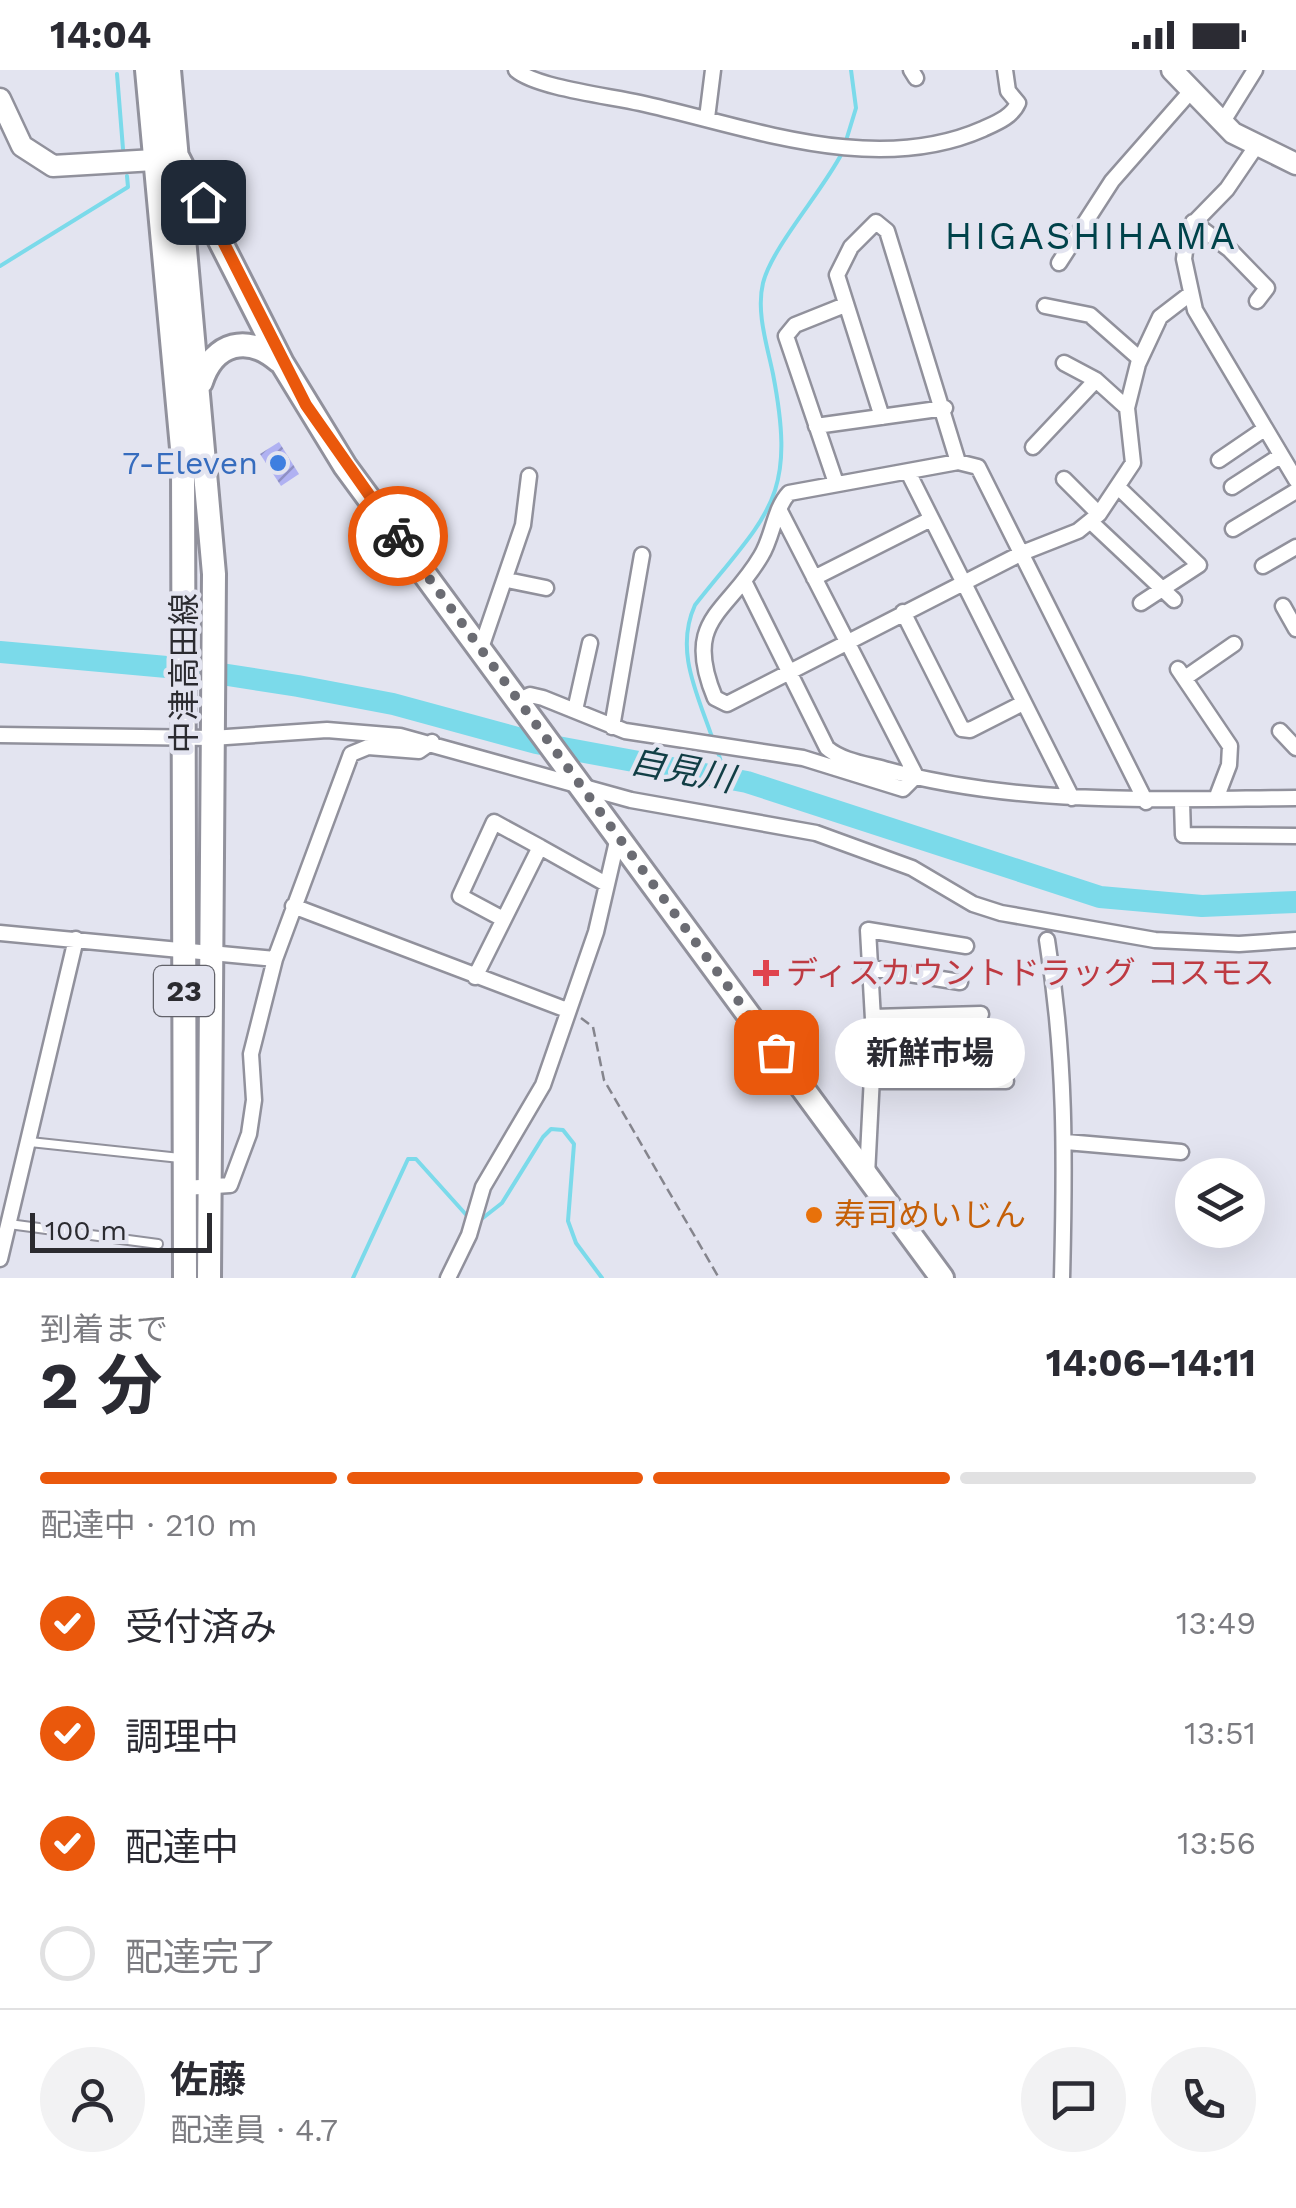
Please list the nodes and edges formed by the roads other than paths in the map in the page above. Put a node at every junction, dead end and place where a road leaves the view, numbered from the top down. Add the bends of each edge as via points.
1 (147, 70) edge
2 (169, 70) edge
3 (516, 70) edge
4 (713, 70) edge
5 (1004, 70) edge
6 (1172, 70) edge
7 (1255, 70) edge
8 (1191, 91) junction
9 (0, 99) edge
10 (706, 118) junction
11 (1222, 123) junction
12 (1256, 145) junction
13 (167, 159) junction
14 (1296, 164) edge
15 (192, 204) junction
16 (1194, 222) junction
17 (1058, 263) dead end
18 (1190, 294) junction
19 (1256, 301) dead end
20 (845, 305) junction
21 (1046, 306) dead end
22 (172, 332) junction
23 (1140, 358) junction
24 (1064, 363) dead end
25 (282, 364) junction
26 (1096, 380) junction
27 (200, 384) junction
28 (945, 408) junction
29 (1127, 408) junction
30 (882, 416) junction
31 (816, 426) junction
32 (1263, 430) junction
33 (1034, 447) dead end
34 (1280, 456) junction
35 (1218, 460) dead end
36 (958, 462) junction
37 (908, 472) junction
38 (529, 476) dead end
39 (1064, 479) dead end
40 (1296, 480) edge
41 (836, 483) junction
42 (1232, 487) dead end
43 (1119, 488) junction
44 (1296, 491) edge
45 (780, 511) junction
46 (1095, 518) junction
47 (931, 519) junction
48 (1233, 529) dead end
49 (1296, 547) edge
50 (1022, 553) junction
51 (642, 555) dead end
52 (1263, 566) dead end
53 (814, 578) junction
54 (506, 580) junction
55 (744, 580) junction
56 (963, 582) junction
57 (546, 588) dead end
58 (1169, 595) junction
59 (1141, 603) dead end
60 (1283, 606) dead end
61 (904, 612) junction
62 (1296, 629) edge
63 (846, 641) junction
64 (590, 643) dead end
65 (1234, 644) dead end
66 (481, 648) junction
67 (789, 670) junction
68 (520, 701) junction
69 (1024, 703) junction
70 (575, 710) junction
71 (612, 727) junction
72 (1280, 730) dead end
73 (0, 736) edge
74 (212, 738) junction
75 (432, 742) junction
76 (1296, 748) edge
77 (916, 776) junction
78 (580, 783) junction
79 (1072, 798) junction
80 (1296, 798) edge
81 (1216, 799) junction
82 (1146, 802) junction
83 (1182, 802) junction
84 (618, 836) junction
85 (1296, 836) edge
86 (540, 847) junction
87 (606, 884) junction
88 (293, 906) junction
89 (503, 919) junction
90 (0, 933) edge
91 (76, 939) junction
92 (1047, 940) dead end
93 (1296, 940) edge
94 (966, 946) dead end
95 (184, 949) junction
96 (210, 951) junction
97 (275, 959) junction
98 (871, 968) junction
99 (475, 977) junction
100 (960, 982) dead end
101 (567, 1010) junction
102 (981, 1014) dead end
103 (874, 1017) junction
104 (872, 1081) junction
105 (1006, 1081) dead end
106 (30, 1142) junction
107 (1066, 1142) junction
108 (1180, 1152) dead end
109 (185, 1158) junction
110 (867, 1175) junction
111 (185, 1188) junction
112 (210, 1189) junction
113 (10, 1224) junction
114 (158, 1244) dead end
115 (0, 1256) edge
116 (185, 1278) edge
117 (209, 1278) edge
118 (448, 1278) edge
119 (942, 1278) edge
120 (1062, 1278) edge

1 - 13 main road, 中津高田線 / 23
2 - 13 main road, 中津高田線 / 23
3 - 10 street
4 - 10 street
5 - 10 street via 1017,108 946,141 890,149 832,147
6 - 8 street
7 - 11 street
8 - 11 street
8 - 17 street via 1112,181
9 - 13 street via 22,146 52,166
11 - 12 street
12 - 14 street
12 - 16 street
13 - 15 main road, 中津高田線 / 23
13 - 22 main road, 中津高田線 / 23
15 - 22 main road via 171,218
15 - 25 main road, 中津高田線 / 23
15 - 27 main road, 中津高田線 / 23
16 - 18 street via 1182,244
16 - 19 street via 1268,288
18 - 23 street via 1160,317
18 - 32 street
20 - 28 street via 840,268 868,228 882,223
20 - 30 street
20 - 31 street via 795,325 786,336
21 - 23 street via 1090,314
22 - 95 main road, 中津高田線 / 23 via 183,458
23 - 29 street
24 - 26 street
25 - 27 main road via 256,347 226,346 212,357
25 - 66 main road, 中津高田線 / 23 via 345,466
26 - 29 street
26 - 33 street
27 - 74 main road, 中津高田線 / 23 via 214,574
28 - 30 street
28 - 36 street
29 - 43 street via 1133,464
30 - 31 street
31 - 41 street
32 - 34 street
32 - 35 street
34 - 40 street
34 - 42 street
36 - 37 street
36 - 50 street via 978,467
37 - 41 street
37 - 47 street
38 - 54 street via 528,508
39 - 46 street
41 - 45 street via 789,493
43 - 46 street
43 - 58 street via 1199,565
44 - 48 street
45 - 53 street
45 - 55 street
46 - 50 street
46 - 58 street
47 - 53 street
47 - 56 street
49 - 52 street
50 - 56 street
50 - 82 street
51 - 71 street
53 - 63 street
54 - 57 street
54 - 66 street
55 - 67 street
55 - 67 street via 710,620 703,666 715,698 727,704
56 - 61 street
56 - 69 street
58 - 59 street
60 - 62 street
61 - 63 street
61 - 69 street via 962,728
63 - 67 street
63 - 77 street
64 - 70 street
65 - 81 street via 1181,674 1230,746
66 - 68 main road, 中津高田線 / 23
67 - 77 street via 833,753
68 - 70 street via 530,696
68 - 78 main road, 中津高田線 / 23
69 - 79 street
70 - 71 street
71 - 77 street via 804,758 903,788
72 - 76 street
73 - 74 street
74 - 75 street via 327,730
74 - 96 main road, 中津高田線 / 23
75 - 78 street
75 - 88 street via 419,751 368,746 351,754
77 - 79 street
78 - 84 main road, 中津高田線 / 23
78 - 93 street via 664,808 816,834 912,868 985,909 1198,944
79 - 82 street
80 - 81 street
81 - 83 street
82 - 83 street
83 - 85 street via 1183,835
84 - 87 street
84 - 110 main road, 中津高田線 / 23
86 - 87 street
86 - 89 street
86 - 89 street via 494,822 460,896
87 - 101 street
88 - 97 street
88 - 99 street
89 - 99 street
90 - 91 street
91 - 95 street
91 - 106 street
92 - 107 street via 1062,1031
94 - 98 street via 868,930
95 - 96 street
95 - 109 main road, 中津高田線 / 23
96 - 97 street
96 - 112 main road, 中津高田線 / 23
97 - 112 street via 253,1042 254,1100 242,1162 230,1184
98 - 100 street
98 - 103 street
99 - 101 street
101 - 118 street via 539,1094 483,1187
102 - 103 street
103 - 104 street
104 - 105 street
104 - 110 street
106 - 109 lane
106 - 113 street
107 - 108 street
107 - 120 street
109 - 111 main road, 中津高田線 / 23
110 - 119 main road, 中津高田線 / 23
111 - 112 street
111 - 116 main road, 中津高田線 / 23
112 - 117 main road, 中津高田線 / 23
113 - 114 lane
113 - 115 street

